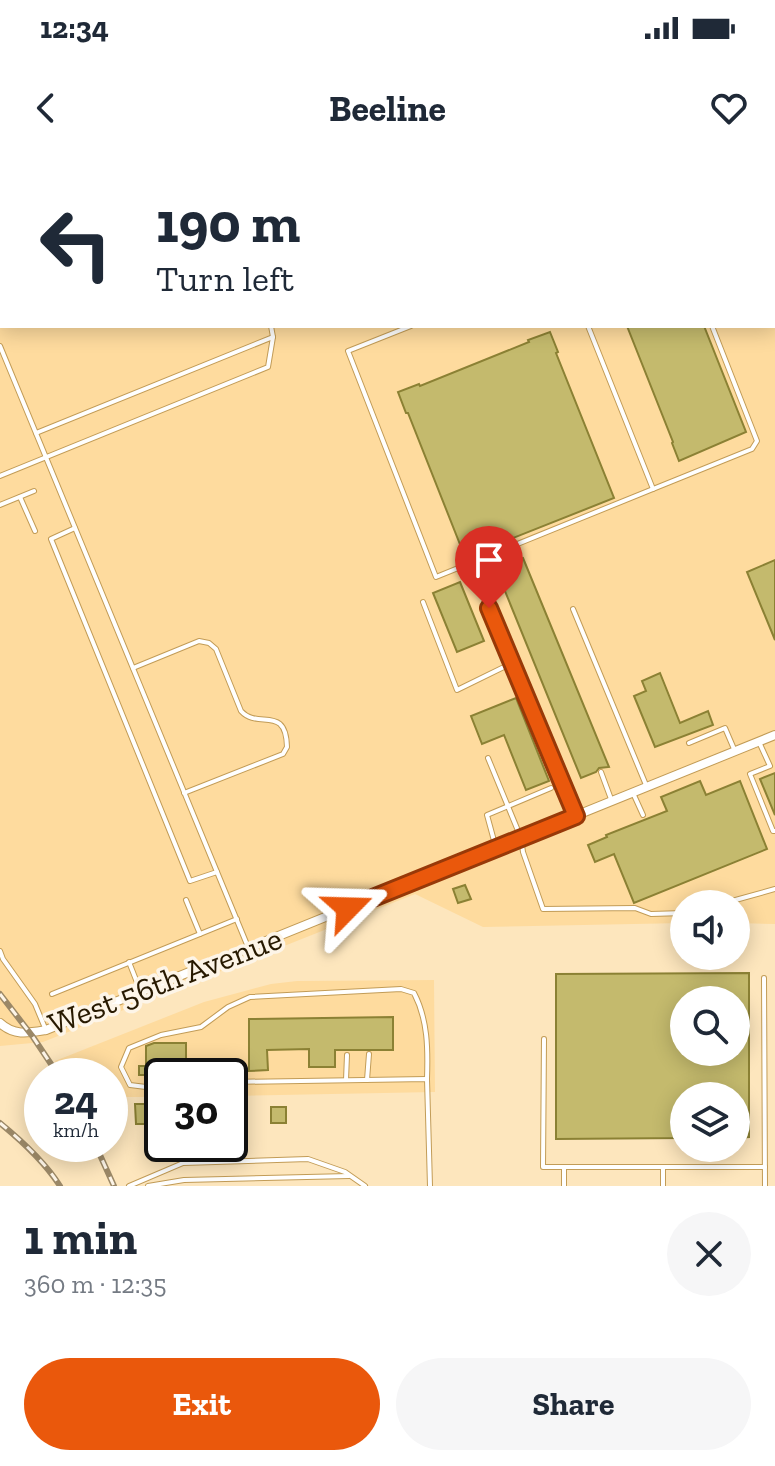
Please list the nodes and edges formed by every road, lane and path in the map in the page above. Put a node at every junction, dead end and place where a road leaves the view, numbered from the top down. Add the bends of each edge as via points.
1 (271, 328) edge
2 (406, 328) edge
3 (589, 328) edge
4 (713, 328) edge
5 (273, 337) junction
6 (0, 346) edge
7 (36, 433) junction
8 (46, 457) junction
9 (0, 476) edge
10 (653, 489) junction
11 (34, 491) dead end
12 (20, 497) junction
13 (0, 505) edge
14 (75, 528) junction
15 (35, 531) dead end
16 (478, 581) dead end
17 (423, 602) dead end
18 (573, 609) dead end
19 (512, 663) junction
20 (133, 668) junction
21 (775, 735) edge
22 (759, 742) junction
23 (689, 743) dead end
24 (735, 751) junction
25 (488, 758) dead end
26 (773, 765) edge
27 (601, 772) dead end
28 (647, 787) junction
29 (551, 788) dead end
30 (184, 793) junction
31 (633, 793) junction
32 (612, 801) junction
33 (506, 806) junction
34 (643, 815) dead end
35 (576, 816) junction
36 (775, 831) edge
37 (521, 838) junction
38 (496, 848) junction
39 (217, 872) junction
40 (775, 889) edge
41 (750, 896) edge
42 (186, 900) dead end
43 (670, 913) edge
44 (237, 919) junction
45 (200, 934) junction
46 (249, 948) junction
47 (0, 951) edge
48 (129, 962) junction
49 (764, 978) dead end
50 (140, 992) junction
51 (52, 994) dead end
52 (0, 1023) edge
53 (46, 1030) junction
54 (544, 1039) dead end
55 (369, 1054) dead end
56 (347, 1055) dead end
57 (427, 1079) junction
58 (346, 1080) junction
59 (367, 1080) junction
60 (248, 1082) edge
61 (144, 1087) edge
62 (564, 1167) junction
63 (663, 1167) junction
64 (765, 1167) junction
65 (351, 1176) junction
66 (129, 1186) edge
67 (148, 1186) edge
68 (365, 1186) edge
69 (430, 1186) edge
70 (564, 1186) edge
71 (663, 1186) edge
72 (765, 1186) edge

1 - 5 lane
2 - 10 lane via 348,351 436,577
3 - 10 lane
4 - 10 lane via 757,441 752,449
5 - 7 lane
5 - 8 lane via 268,367
6 - 7 lane
7 - 8 lane
8 - 9 lane
8 - 14 lane
11 - 12 lane
12 - 13 lane
12 - 15 lane
14 - 20 lane
14 - 39 lane via 51,539 190,881
16 - 19 lane
17 - 19 lane via 457,690
18 - 28 lane
19 - 35 lane
20 - 30 lane
20 - 30 lane via 199,641 209,643 247,718 268,718 284,729 283,754
21 - 22 street, West 56th Avenue
22 - 24 street, West 56th Avenue
22 - 26 lane
23 - 24 lane via 725,728
24 - 28 street, West 56th Avenue
25 - 33 lane
26 - 36 lane via 750,774
27 - 32 lane
28 - 31 street, West 56th Avenue
29 - 33 lane
30 - 39 lane
31 - 32 street, West 56th Avenue
31 - 34 lane
32 - 35 street, West 56th Avenue
33 - 37 lane
33 - 38 lane via 487,815
35 - 37 street, West 56th Avenue
37 - 38 street, West 56th Avenue
37 - 43 lane via 543,909 635,908
38 - 46 street, West 56th Avenue
39 - 44 lane
40 - 41 lane
42 - 45 lane
44 - 45 lane
44 - 46 lane
45 - 48 lane
46 - 50 street, West 56th Avenue
47 - 53 lane
48 - 50 lane
48 - 51 lane
49 - 64 lane
50 - 53 street, West 56th Avenue
52 - 53 street, West 56th Avenue via 21,1034
54 - 62 lane via 543,1167
55 - 59 lane
56 - 58 lane
57 - 59 lane
57 - 61 lane via 423,1009 414,993 401,989 250,997 201,1027 129,1048 121,1067 130,1085
57 - 69 lane
58 - 59 lane
58 - 60 lane
62 - 63 lane
62 - 70 lane
63 - 64 lane
63 - 71 lane
64 - 72 lane
65 - 66 lane via 308,1159 183,1163
65 - 67 lane via 184,1180
65 - 68 lane

